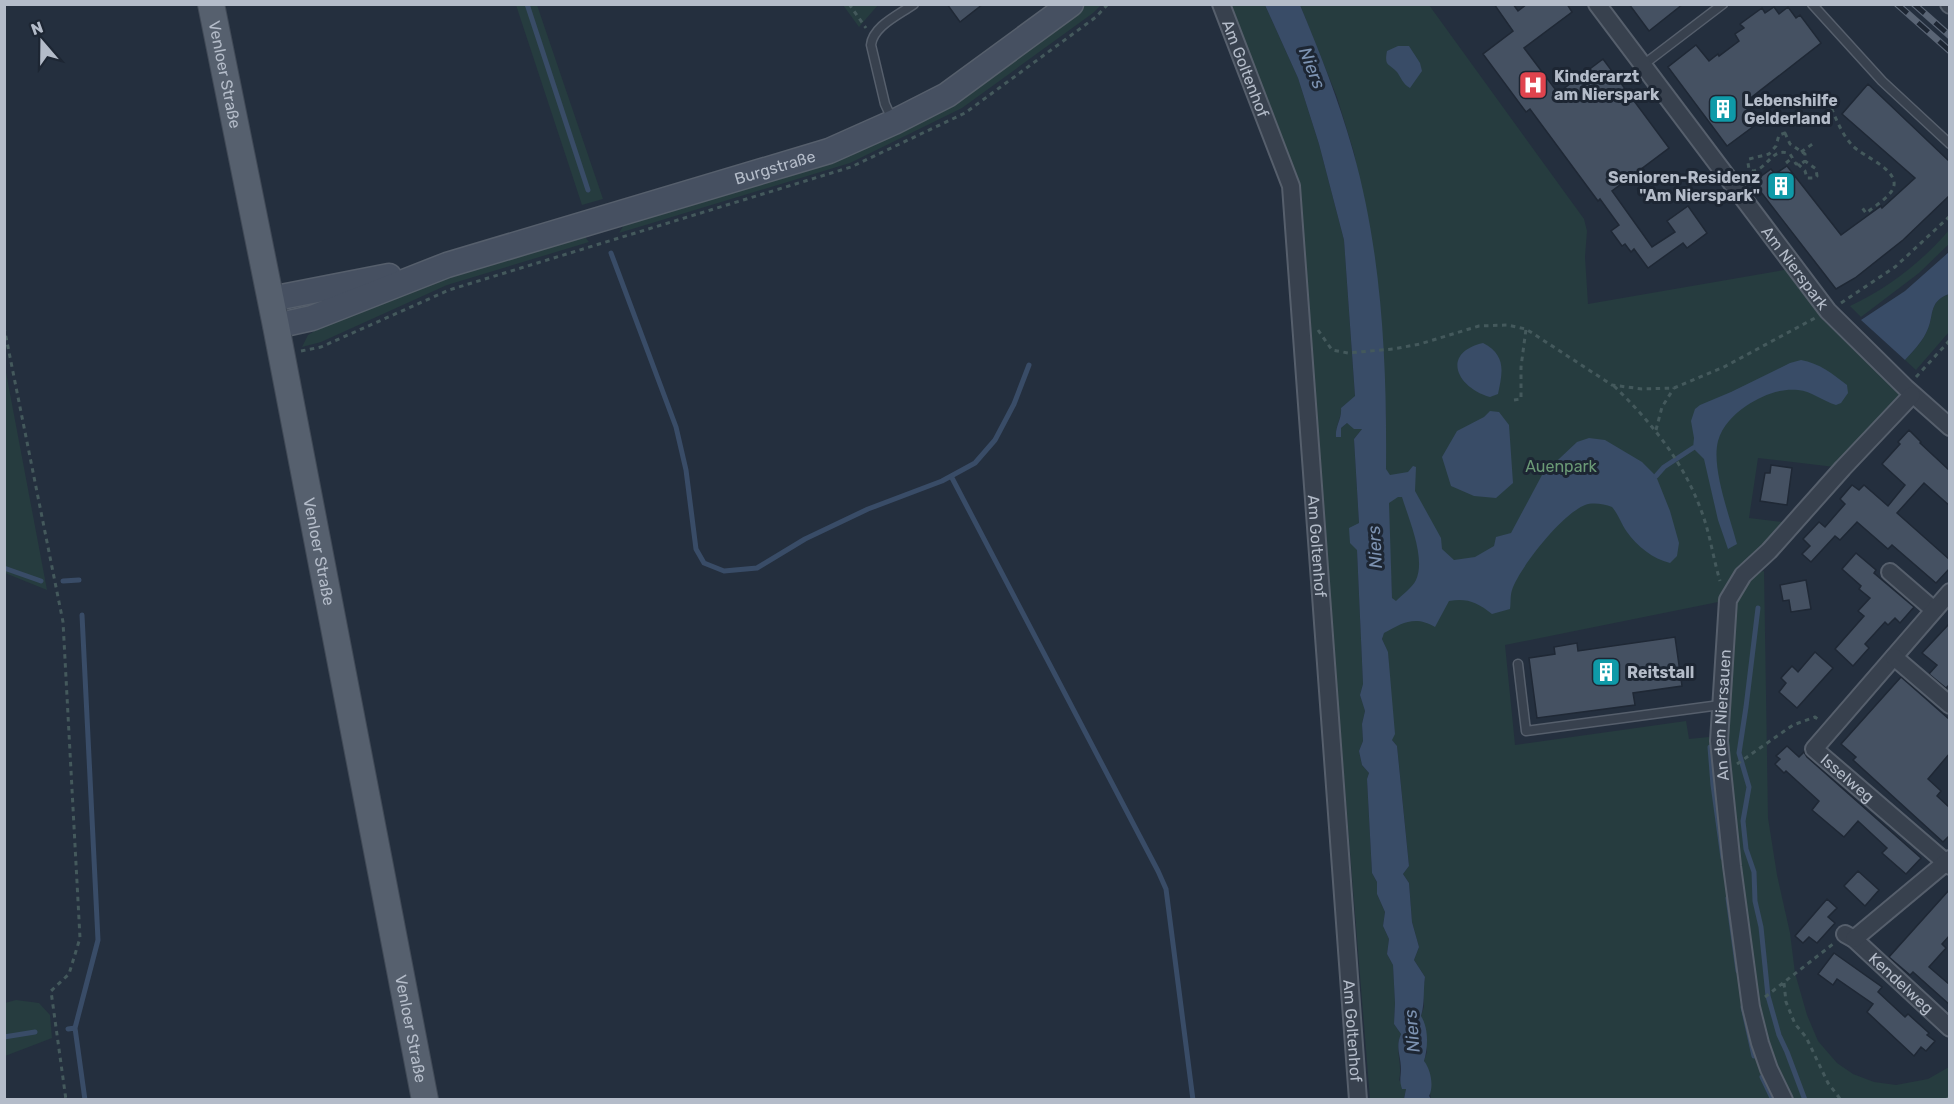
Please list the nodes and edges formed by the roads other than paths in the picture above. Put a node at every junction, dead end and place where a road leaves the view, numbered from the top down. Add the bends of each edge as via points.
1 (211, 4) edge
2 (914, 4) edge
3 (1071, 4) edge
4 (1221, 4) edge
5 (1597, 4) edge
6 (1723, 4) edge
7 (1812, 4) edge
8 (1643, 65) junction
9 (894, 122) junction
10 (1950, 144) edge
11 (447, 265) junction
12 (271, 299) junction
13 (276, 326) junction
14 (1909, 392) junction
15 (1950, 428) edge
16 (1890, 572) dead end
17 (1950, 592) edge
18 (1934, 610) junction
19 (1894, 657) junction
20 (1518, 664) dead end
21 (1720, 705) junction
22 (1950, 705) edge
23 (1948, 862) edge
24 (1950, 1028) edge
25 (425, 1100) edge
26 (1358, 1100) edge
27 (1784, 1100) edge

1 - 12 main road, Venloer Straße
2 - 9 lane via 872,37 885,104
3 - 9 street, Burgstraße via 947,95
4 - 26 street, Am Goltenhof via 1291,186
5 - 8 street, Am Nierspark
6 - 8 lane
7 - 10 lane via 1882,81
8 - 14 street, Am Nierspark via 1828,311
9 - 11 street, Burgstraße via 829,151
11 - 12 street, Burgstraße
11 - 13 street, Burgstraße via 312,318
12 - 13 main road, Venloer Straße
13 - 25 main road, Venloer Straße
14 - 15 street, Am Nierspark
14 - 21 street, An den Niersauen via 1769,551 1743,575 1728,600
16 - 18 street
17 - 18 street, Isselweg
18 - 19 street, Isselweg
19 - 22 street
19 - 23 street, Isselweg via 1814,749
20 - 21 lane via 1526,731
21 - 27 street, An den Niersauen via 1719,741 1751,1007 1763,1052
23 - 24 street, Kendelweg via 1849,937

